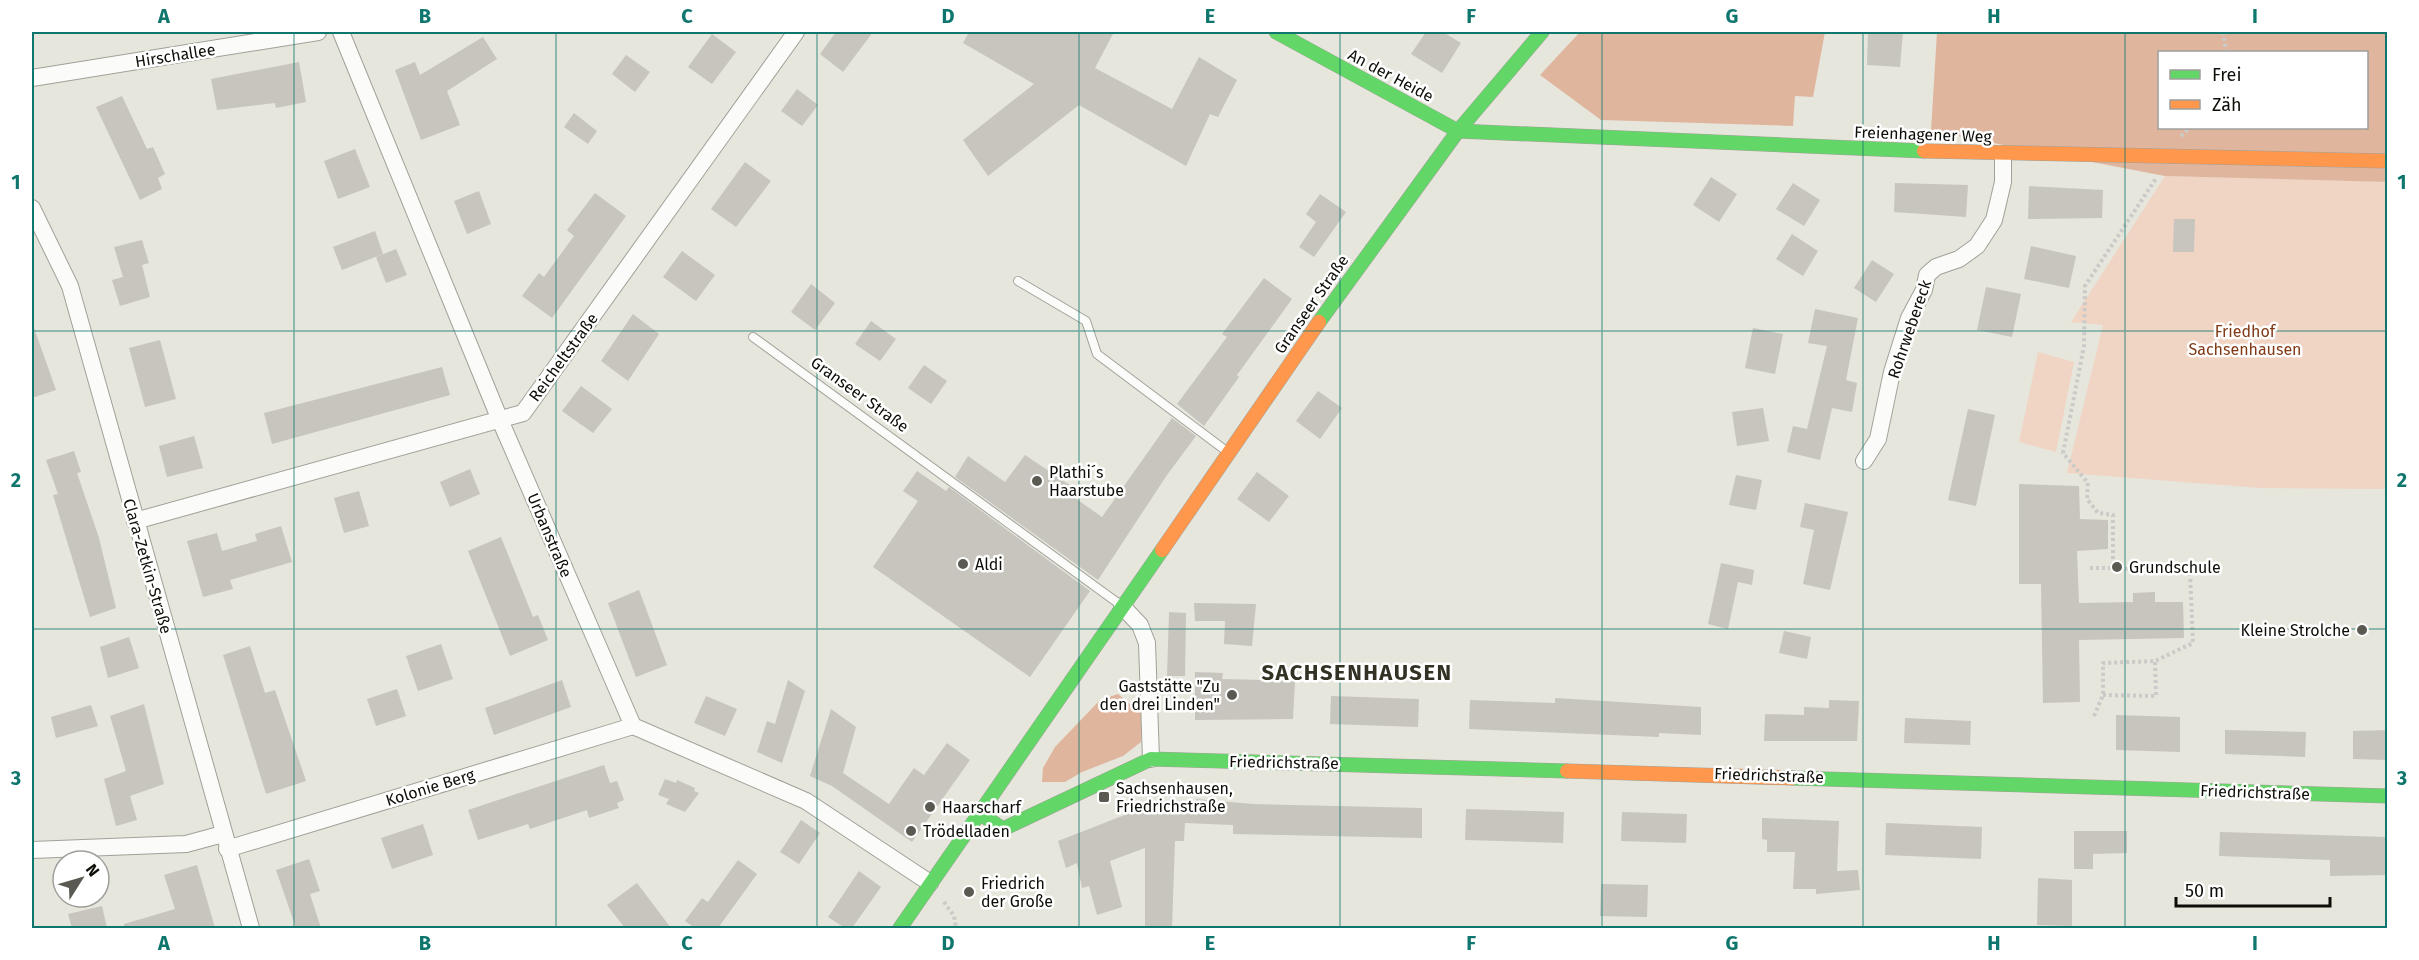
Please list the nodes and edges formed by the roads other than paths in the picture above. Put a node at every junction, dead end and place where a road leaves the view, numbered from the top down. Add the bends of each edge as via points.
1 (318, 32) edge
2 (341, 32) edge
3 (796, 32) edge
4 (1276, 32) edge
5 (1542, 32) edge
6 (32, 78) edge
7 (1458, 131) junction
8 (2003, 154) junction
9 (2388, 161) edge
10 (32, 208) edge
11 (1018, 281) dead end
12 (753, 337) dead end
13 (500, 420) junction
14 (1229, 453) junction
15 (1864, 461) dead end
16 (135, 520) junction
17 (1122, 606) junction
18 (633, 726) junction
19 (1151, 759) junction
20 (2388, 795) edge
21 (979, 813) junction
22 (225, 841) junction
23 (32, 850) edge
24 (930, 884) junction
25 (251, 928) edge
26 (900, 928) edge

1 - 6 street, Hirschallee
2 - 13 street, Urbanstraße
3 - 13 street, Reicheltstraße via 523,413
4 - 7 street, An der Heide
5 - 7 street, Granseer Straße
7 - 8 street, Freienhagener Weg
7 - 14 street, Granseer Straße via 1368,250
8 - 9 street, Freienhagener Weg
8 - 15 street, Rohrwebereck via 2003,182 1994,220 1977,246 1927,275 1892,372 1878,439
10 - 16 street, Clara-Zetkin-Straße via 70,286
11 - 14 lane via 1086,321 1097,354
12 - 17 lane, Granseer Straße
13 - 16 street, Reicheltstraße
13 - 18 street, Urbanstraße
14 - 17 street, Granseer Straße
16 - 22 street, Clara-Zetkin-Straße
17 - 19 street via 1140,625 1147,643
17 - 21 street, Granseer Straße
18 - 22 street, Kolonie Berg
18 - 24 street via 806,801
19 - 20 street, Friedrichstraße
19 - 21 street, Friedrichstraße via 1003,829
21 - 24 street, Granseer Straße
22 - 23 street, Kolonie Berg
22 - 25 street, Clara-Zetkin-Straße
24 - 26 street, Granseer Straße

